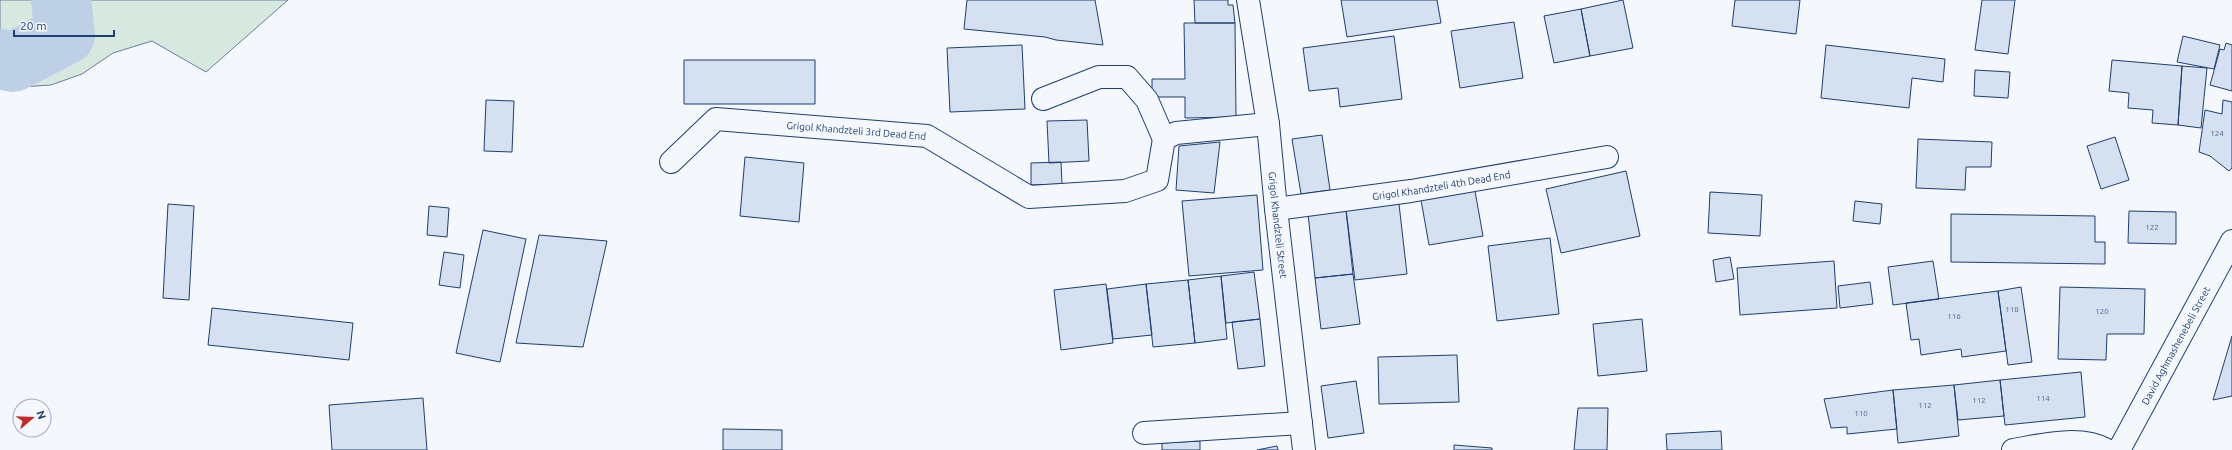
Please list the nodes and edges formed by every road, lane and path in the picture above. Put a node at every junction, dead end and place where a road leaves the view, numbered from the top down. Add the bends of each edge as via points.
1 (1248, 0) edge
2 (1043, 99) dead end
3 (1268, 124) junction
4 (1164, 140) junction
5 (1607, 157) dead end
6 (671, 162) dead end
7 (1276, 209) junction
8 (2232, 241) edge
9 (1301, 423) junction
10 (1144, 433) dead end
11 (1304, 450) edge
12 (2013, 450) edge
13 (2107, 450) edge
14 (2119, 450) edge

1 - 3 street, Grigol Khandzteli Street
2 - 4 street via 1099,77 1127,77 1148,100
3 - 4 street via 1176,133
3 - 7 street, Grigol Khandzteli Street
4 - 6 street, Grigol Khandzteli 3rd Dead End via 1157,180 1125,191 1029,197 927,136 716,119
5 - 7 street, Grigol Khandzteli 4th Dead End via 1411,191
7 - 9 street, Grigol Khandzteli Street
8 - 14 street, David Aghmashenebeli Street
9 - 10 street
9 - 11 street, Grigol Khandzteli Street
12 - 13 street via 2060,443 2096,444

